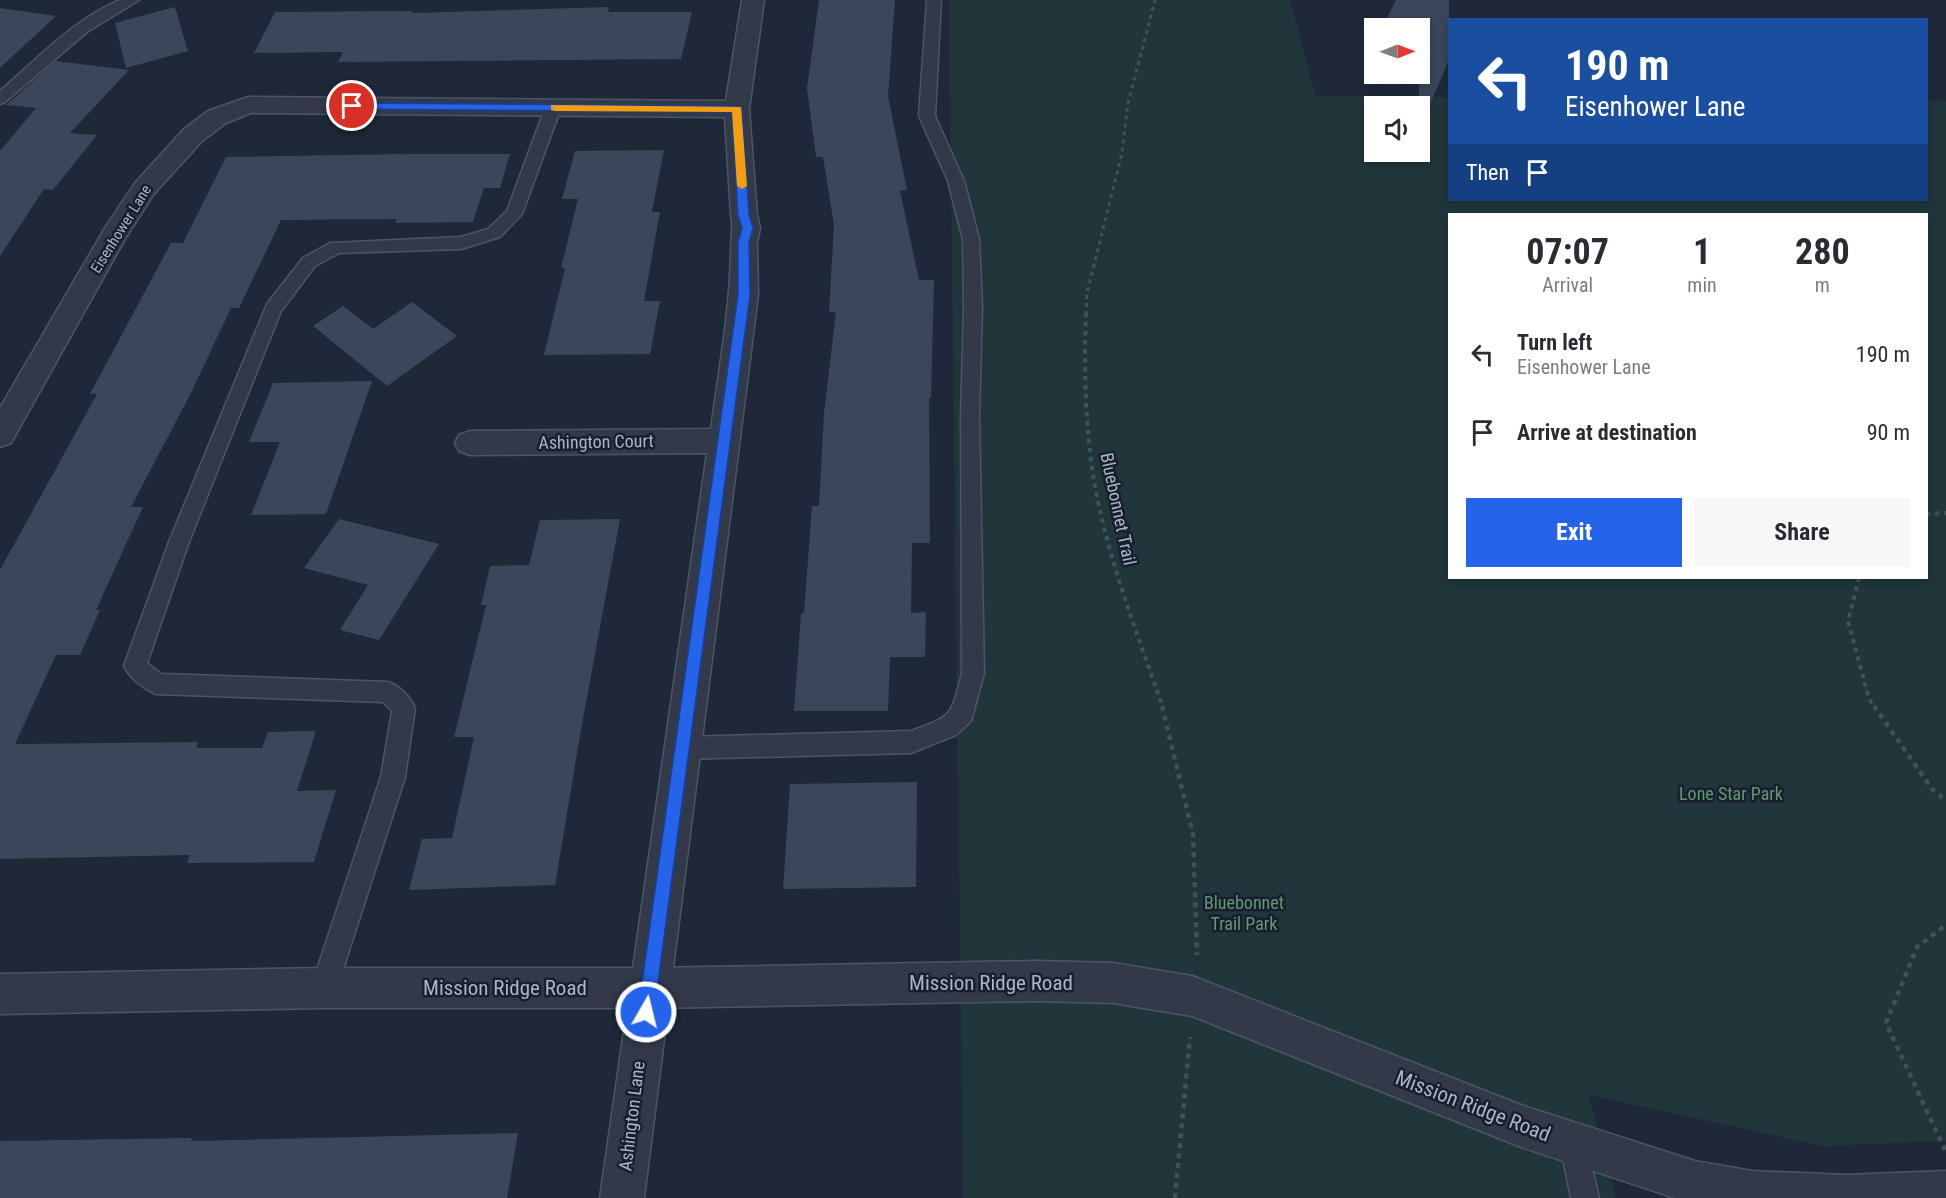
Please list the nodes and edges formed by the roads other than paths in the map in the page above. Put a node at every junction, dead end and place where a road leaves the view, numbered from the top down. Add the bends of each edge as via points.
1 (132, 0) edge
2 (753, 0) edge
3 (934, 0) edge
4 (0, 99) edge
5 (553, 108) junction
6 (737, 109) junction
7 (0, 435) edge
8 (723, 441) junction
9 (470, 443) dead end
10 (682, 748) junction
11 (324, 988) junction
12 (649, 988) junction
13 (0, 994) edge
14 (1574, 1144) junction
15 (1933, 1195) edge
16 (622, 1198) edge
17 (1585, 1198) edge

1 - 4 lane via 117,4 89,24
2 - 6 street, Ashington Lane
3 - 10 lane via 927,116 956,181 971,239 973,673 963,714 948,728 911,742
5 - 6 street, Eisenhower Lane
5 - 7 street, Eisenhower Lane via 248,105 217,117 193,135 144,189
5 - 11 lane via 514,214 494,233 461,243 336,248 309,262 273,309 178,542 135,666 156,684 388,692 404,708 393,777
6 - 8 street, Ashington Lane via 747,228 744,295
8 - 9 street, Ashington Court
8 - 10 street, Ashington Lane
10 - 12 street, Ashington Lane
11 - 12 street, Mission Ridge Road
11 - 13 street, Mission Ridge Road
12 - 14 street, Mission Ridge Road via 1038,981 1113,983 1192,996
12 - 16 street, Ashington Lane
14 - 15 street, Mission Ridge Road via 1695,1183 1752,1193
14 - 17 lane

